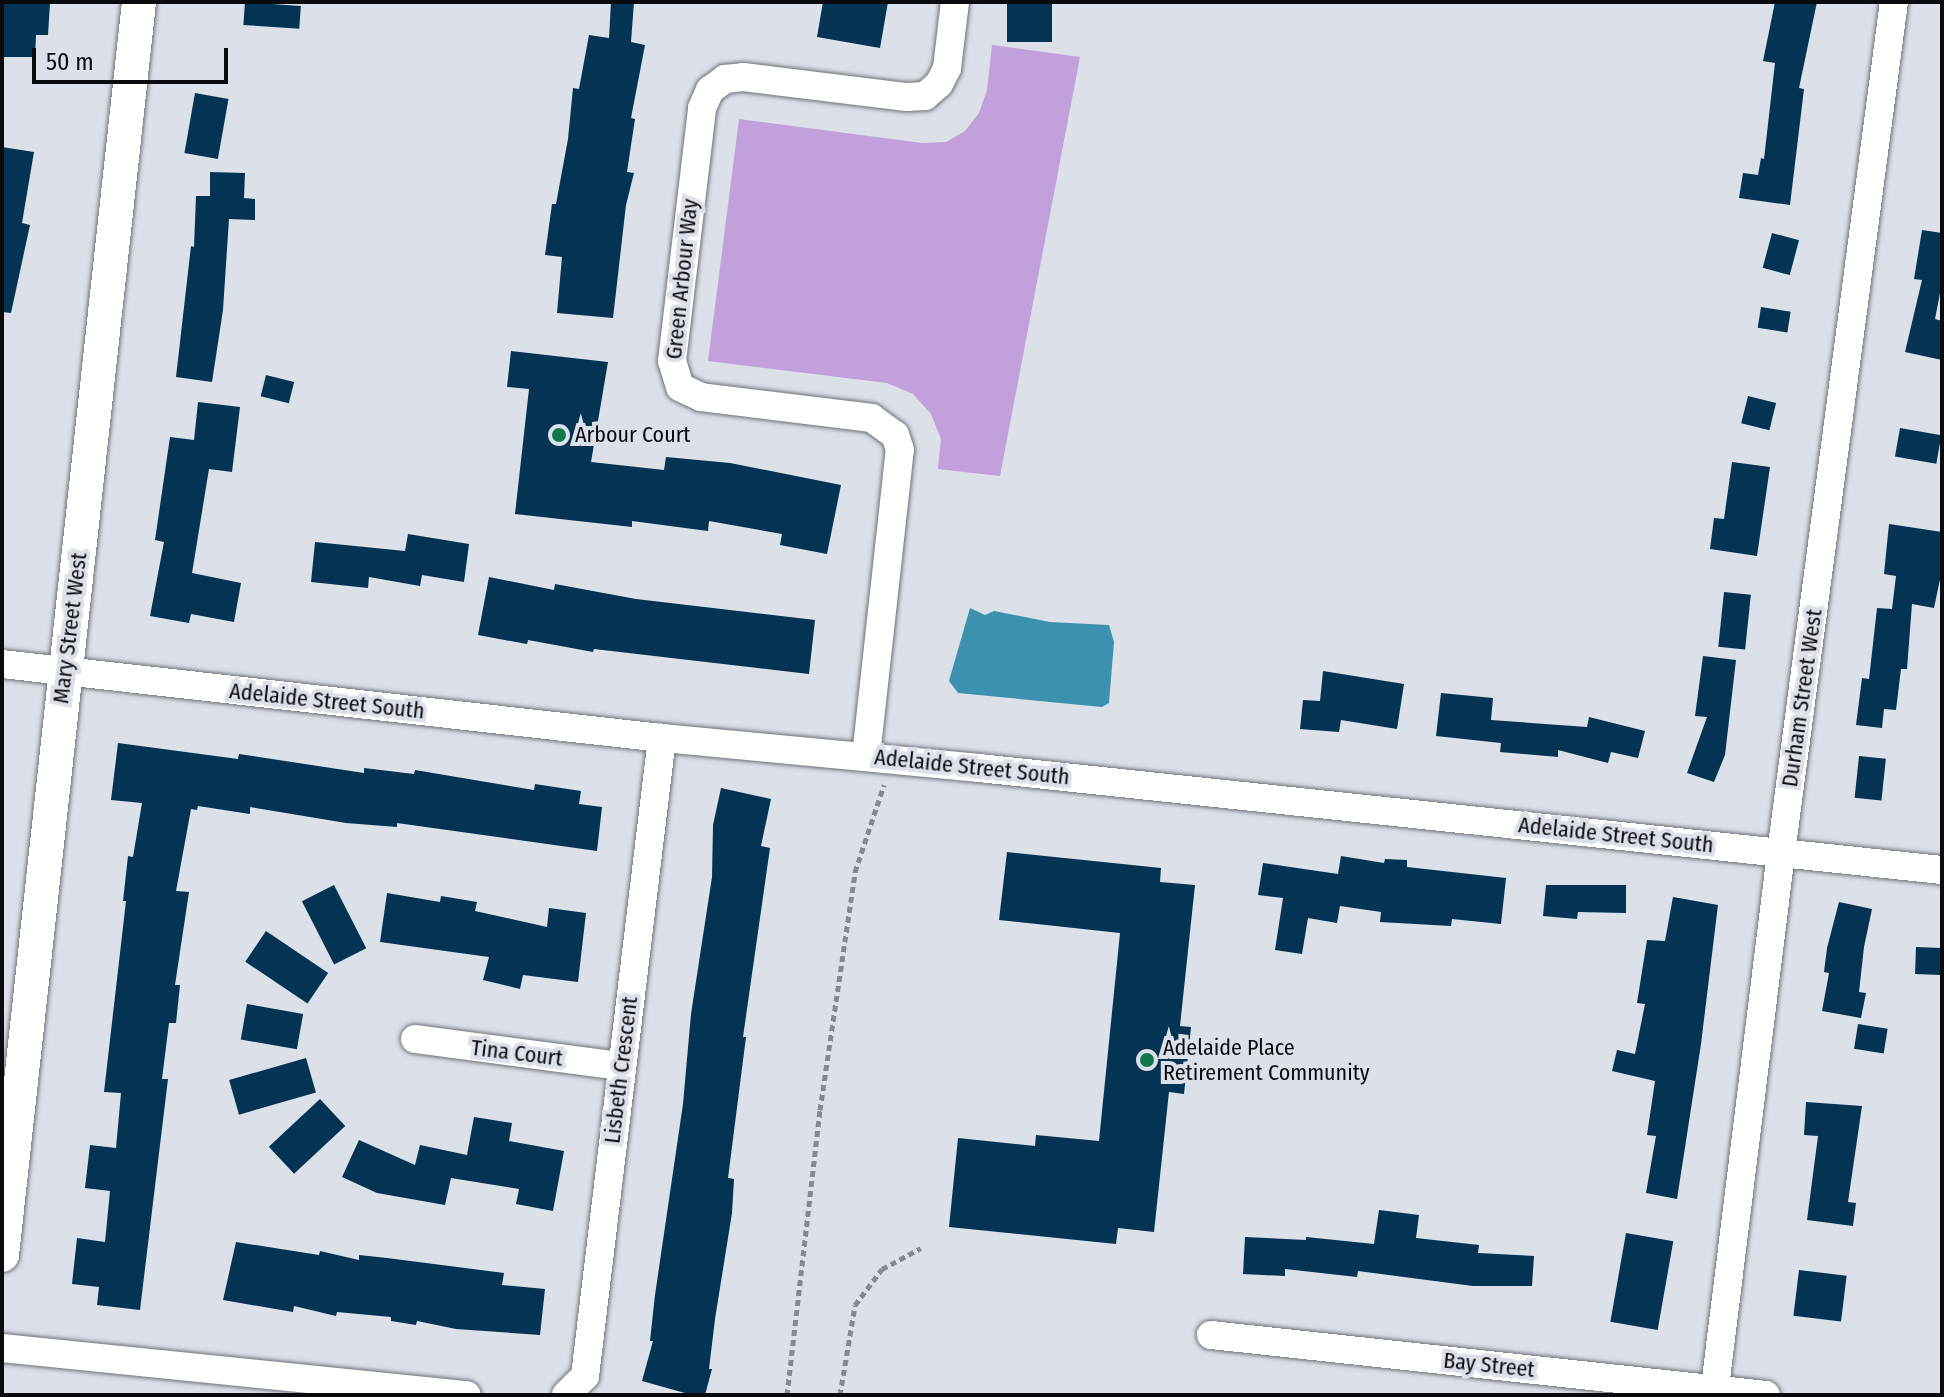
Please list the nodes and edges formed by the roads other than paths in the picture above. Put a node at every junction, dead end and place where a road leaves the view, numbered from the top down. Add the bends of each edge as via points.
1 (139, 2) edge
2 (955, 2) edge
3 (1894, 2) edge
4 (2, 664) edge
5 (64, 673) junction
6 (662, 738) junction
7 (878, 758) junction
8 (1781, 853) junction
9 (1942, 870) edge
10 (415, 1039) dead end
11 (620, 1066) junction
12 (2, 1255) edge
13 (1211, 1335) dead end
14 (2, 1348) edge
15 (1714, 1392) edge
16 (467, 1395) edge
17 (566, 1395) edge
18 (1766, 1395) edge

1 - 5 street, Mary Street West
2 - 7 street, Green Arbour Way via 947,68 925,96 743,77 725,79 710,90 700,123 672,361 680,387 701,397 872,418 895,435 900,450
3 - 8 street, Durham Street West
4 - 5 street, Adelaide Street South
5 - 6 street, Adelaide Street South
5 - 12 street, Mary Street West
6 - 7 street, Adelaide Street South
6 - 11 street, Lisbeth Crescent
7 - 8 street, Adelaide Street South
8 - 9 street, Adelaide Street South
8 - 15 street, Durham Street West
10 - 11 street, Tina Court
11 - 17 street, Lisbeth Crescent via 585,1376
13 - 15 street, Bay Street
14 - 16 street
15 - 18 street, Bay Street

